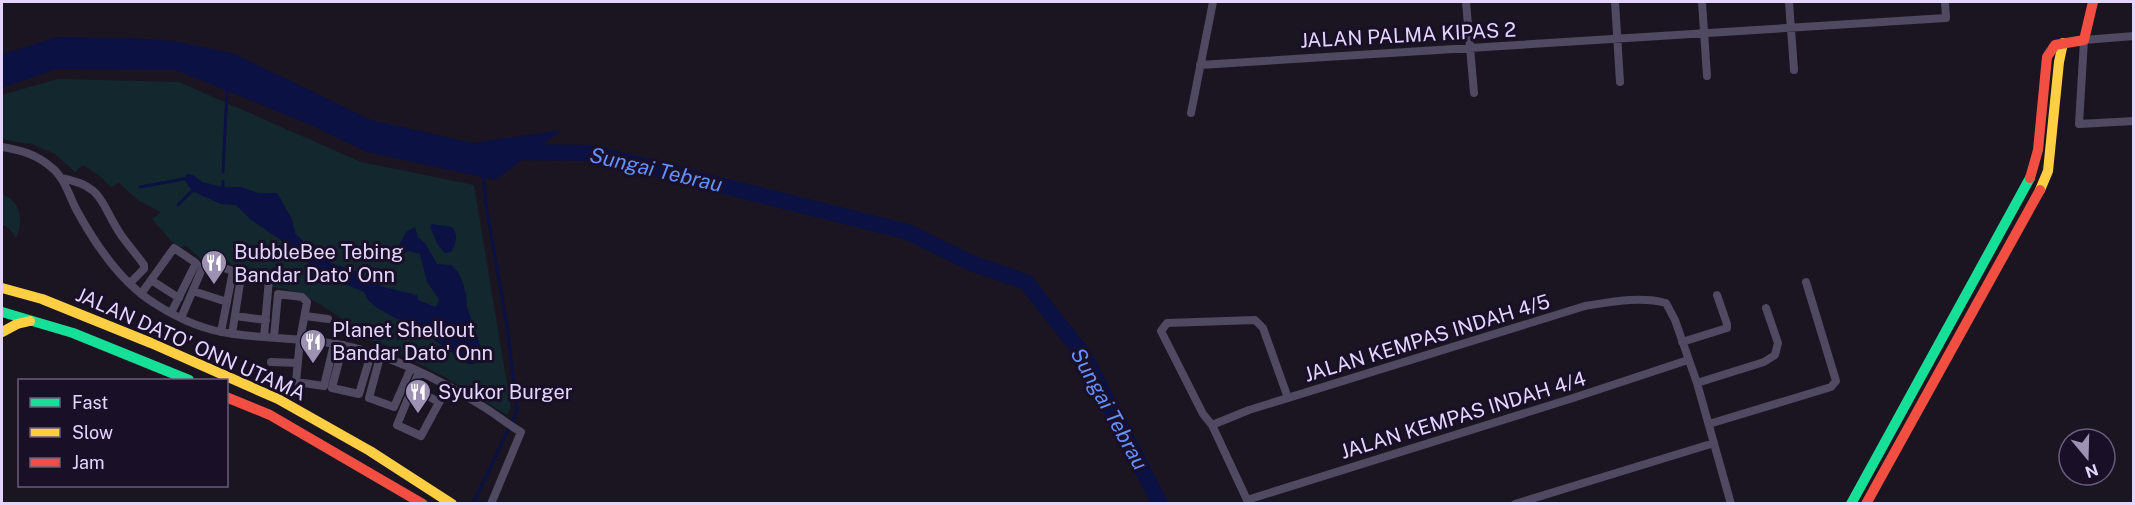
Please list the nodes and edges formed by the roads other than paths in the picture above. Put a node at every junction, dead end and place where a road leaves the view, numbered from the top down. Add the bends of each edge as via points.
1 (1213, 2) edge
2 (1466, 2) edge
3 (1615, 2) edge
4 (1702, 2) edge
5 (1789, 2) edge
6 (1945, 2) edge
7 (2093, 2) edge
8 (1791, 28) junction
9 (1705, 34) junction
10 (2133, 36) edge
11 (1618, 39) junction
12 (2084, 40) junction
13 (2063, 43) junction
14 (1470, 48) junction
15 (1200, 65) junction
16 (1794, 70) dead end
17 (1707, 76) dead end
18 (1620, 82) dead end
19 (1474, 93) dead end
20 (1191, 112) dead end
21 (2133, 122) edge
22 (2, 147) edge
23 (61, 178) junction
24 (151, 280) junction
25 (2, 282) edge
26 (1806, 282) dead end
27 (130, 284) junction
28 (2, 288) edge
29 (193, 291) junction
30 (22, 293) junction
31 (141, 294) junction
32 (1717, 295) dead end
33 (179, 298) junction
34 (227, 302) junction
35 (1766, 308) dead end
36 (2, 312) edge
37 (171, 313) junction
38 (235, 316) junction
39 (305, 316) junction
40 (181, 318) junction
41 (328, 319) dead end
42 (34, 320) junction
43 (266, 320) junction
44 (2, 332) edge
45 (221, 332) junction
46 (232, 334) junction
47 (264, 337) junction
48 (274, 337) junction
49 (300, 340) junction
50 (1682, 342) junction
51 (338, 345) junction
52 (1934, 353) junction
53 (371, 354) junction
54 (380, 357) junction
55 (1947, 358) junction
56 (1688, 360) junction
57 (271, 362) dead end
58 (297, 363) junction
59 (411, 368) junction
60 (419, 372) junction
61 (185, 379) edge
62 (1697, 383) junction
63 (448, 386) junction
64 (412, 388) junction
65 (228, 398) edge
66 (1288, 398) junction
67 (439, 402) junction
68 (1709, 424) junction
69 (1212, 425) junction
70 (1714, 443) junction
71 (1247, 502) edge
72 (421, 503) edge
73 (452, 504) edge
74 (491, 504) edge
75 (1515, 504) edge
76 (1731, 504) edge
77 (1851, 504) edge
78 (1866, 504) edge

1 - 15 street
2 - 14 street
3 - 11 street
4 - 9 street
5 - 8 street
6 - 8 street, JALAN PALMA KIPAS 2 via 1946,18
7 - 12 street
8 - 9 street, JALAN PALMA KIPAS 2
8 - 16 street
9 - 11 street, JALAN PALMA KIPAS 2
9 - 17 street
10 - 12 street
11 - 14 street, JALAN PALMA KIPAS 2
11 - 18 street
12 - 13 street
12 - 21 street via 2079,124
13 - 52 street via 2053,46 2047,57 2038,150 2032,173
13 - 55 street via 2044,182
14 - 15 street, JALAN PALMA KIPAS 2
14 - 19 street
15 - 20 street
22 - 23 street via 29,152
23 - 27 street via 100,249
23 - 27 street via 89,186 102,198 120,234 144,264
24 - 31 street
24 - 33 street
24 - 33 street via 174,248 196,263
25 - 30 street
26 - 68 street via 1834,384
27 - 31 street
28 - 30 street, JALAN DATO' ONN UTAMA
29 - 34 street
29 - 34 street via 205,262 233,271
29 - 40 street
30 - 73 street, JALAN DATO' ONN UTAMA via 42,298 278,399
31 - 37 street
32 - 50 street via 1727,328
33 - 37 street
34 - 45 street
35 - 62 street via 1778,343 1775,355
36 - 42 street, JALAN DATO' ONN UTAMA
37 - 40 street
38 - 43 street
38 - 43 street via 241,277 269,279
38 - 46 street
39 - 41 street
39 - 48 street via 307,302 302,297 278,294
39 - 49 street
40 - 45 street
42 - 44 street
42 - 61 street, JALAN DATO' ONN UTAMA
43 - 47 street
45 - 46 street
46 - 47 street
47 - 48 street
48 - 49 street
49 - 51 street
49 - 58 street
50 - 56 street
50 - 66 street, JALAN KEMPAS INDAH 4/5 via 1666,303 1626,300 1585,306
51 - 53 street
51 - 53 street via 332,388 359,394
51 - 58 street via 324,386 296,382
52 - 55 street
52 - 77 street
53 - 54 street
54 - 59 street
54 - 59 street via 369,398 394,407
55 - 78 street
56 - 62 street
56 - 71 street, JALAN KEMPAS INDAH 4/4
57 - 58 street
59 - 60 street
60 - 63 street
60 - 64 street
62 - 68 street
63 - 67 street
63 - 74 street via 521,432
64 - 67 street
64 - 67 street via 397,425 421,436
65 - 72 street, JALAN DATO' ONN UTAMA via 270,416
66 - 69 street, JALAN KEMPAS INDAH 4/5
66 - 69 street via 1263,328 1256,320 1167,322 1161,331
68 - 70 street
69 - 71 street
70 - 75 street
70 - 76 street

